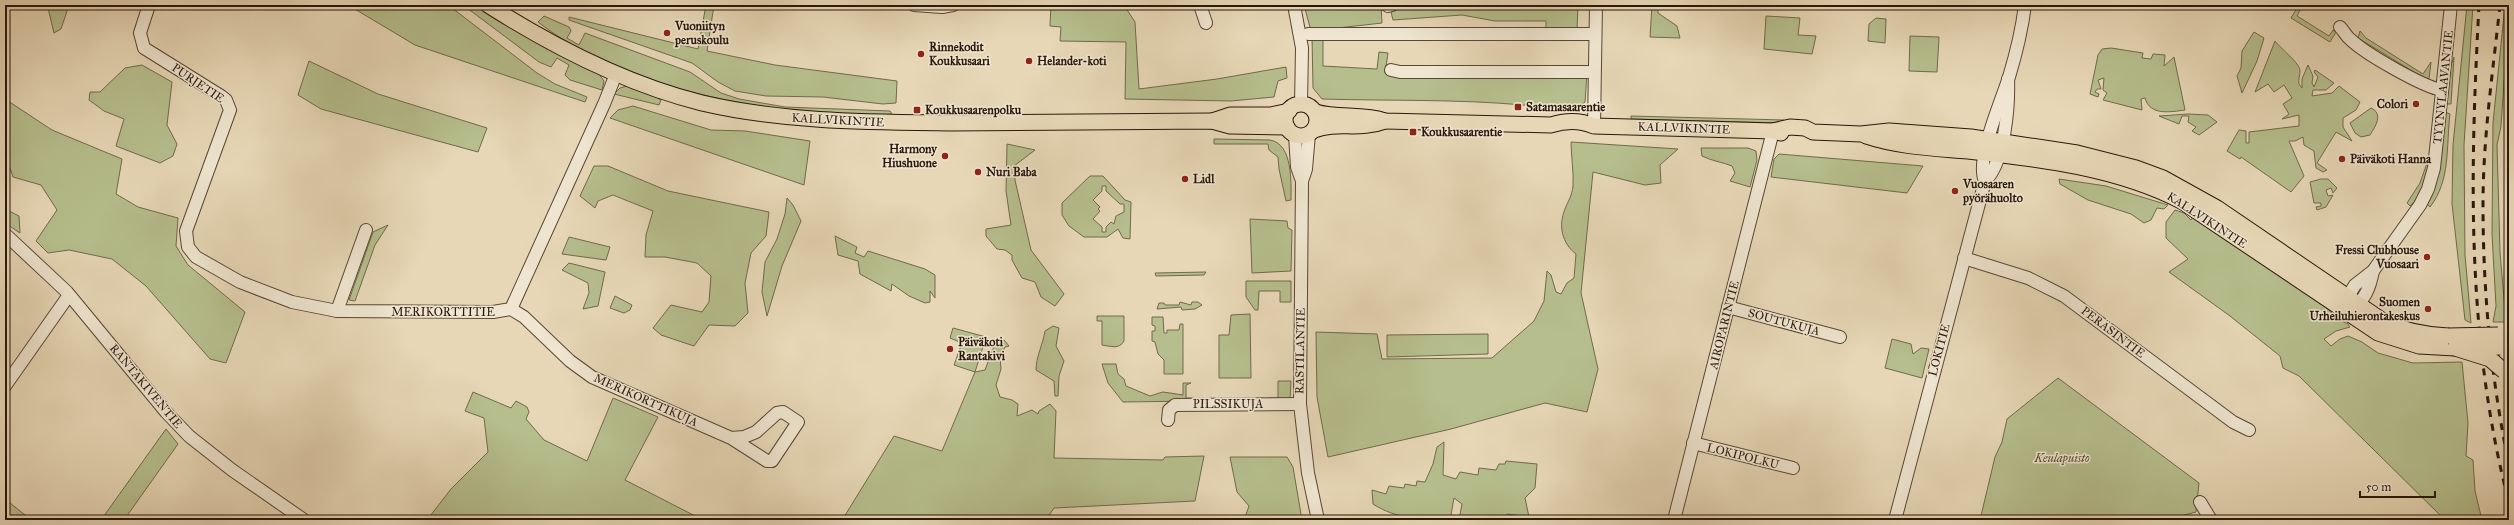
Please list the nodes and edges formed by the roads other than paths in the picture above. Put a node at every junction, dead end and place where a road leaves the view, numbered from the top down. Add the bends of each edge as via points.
1 (149, 5) edge
2 (488, 5) edge
3 (914, 5) edge
4 (953, 5) edge
5 (1200, 5) edge
6 (1294, 5) edge
7 (1596, 5) edge
8 (2025, 5) edge
9 (2451, 5) edge
10 (1206, 23) dead end
11 (2340, 27) dead end
12 (1308, 34) dead end
13 (1589, 34) dead end
14 (1392, 70) dead end
15 (1588, 72) dead end
16 (616, 74) junction
17 (2442, 90) junction
18 (1295, 108) junction
19 (1315, 112) junction
20 (1212, 121) junction
21 (1385, 121) junction
22 (1594, 126) junction
23 (1301, 131) junction
24 (1773, 131) junction
25 (1994, 147) junction
26 (366, 230) dead end
27 (5, 234) edge
28 (186, 241) joint
29 (1964, 258) junction
30 (69, 295) junction
31 (2352, 301) junction
32 (1728, 307) junction
33 (511, 309) junction
34 (337, 311) junction
35 (2344, 312) junction
36 (1840, 337) dead end
37 (2505, 341) edge
38 (2449, 344) junction
39 (2507, 374) edge
40 (5, 386) edge
41 (1300, 404) junction
42 (1168, 420) dead end
43 (2250, 430) dead end
44 (731, 438) junction
45 (1693, 443) junction
46 (1793, 468) dead end
47 (2200, 502) dead end
48 (304, 520) edge
49 (1318, 520) edge
50 (1674, 520) edge
51 (1894, 520) edge
52 (2211, 520) edge

1 - 28 street, PURJETIE via 140,33 144,48 221,96 226,100 230,110 186,231
2 - 16 main road, KALLVIKINTIE via 552,43
3 - 4 street
5 - 10 street
6 - 18 street via 1302,48
7 - 22 street
8 - 25 street, LOKITIE via 2008,79 2001,95
9 - 17 street, TYYNYLAAVANTIE
11 - 17 street via 2350,39 2378,57 2425,86
12 - 13 street
14 - 15 street
16 - 20 main road, KALLVIKINTIE via 701,103 821,121
16 - 33 street, MERIKORTTITIE
17 - 31 street, TYYNYLAAVANTIE via 2434,168 2428,188 2420,205 2373,271 2370,286
18 - 19 main road via 1309,106
18 - 20 main road, KALLVIKINTIE via 1271,115 1230,114
18 - 23 main road via 1286,119
19 - 21 main road, KALLVIKINTIE via 1370,116
19 - 23 main road via 1317,121
20 - 23 main road, KALLVIKINTIE via 1230,126
21 - 22 main road, KALLVIKINTIE via 1551,125 1562,121 1584,122
21 - 23 main road, KALLVIKINTIE via 1370,127 1330,126
22 - 24 main road, KALLVIKINTIE
23 - 41 street, RASTILANTIE via 1298,167 1302,181
24 - 25 main road, KALLVIKINTIE via 1790,127 1805,128 1813,132 1861,134 1888,144
24 - 32 street, AIROPARINTIE
25 - 29 street, LOKITIE via 1982,175 1985,181
25 - 31 main road, KALLVIKINTIE via 2096,157 2163,178 2217,208
25 - 35 main road, KALLVIKINTIE via 2109,174 2162,191 2183,202
26 - 34 street
27 - 30 street, RANTAKIVENTIE via 43,267
28 - 34 street, MERIKORTTITIE via 196,258 245,285 292,302
29 - 43 street, PERÄSINTIE via 2028,278 2064,296 2233,422
29 - 51 street, LOKITIE
30 - 40 street
30 - 48 street, RANTAKIVENTIE via 189,436 232,470
31 - 35 street
31 - 38 main road, KALLVIKINTIE via 2395,327 2431,335
32 - 36 street, SOUTUKUJA
32 - 45 street, AIROPARINTIE
33 - 34 street, MERIKORTTITIE via 493,312
33 - 44 street, MERIKORTTIKUJA via 524,317 570,361 592,377
35 - 38 main road, KALLVIKINTIE via 2386,337 2419,346
37 - 38 main road, KALLVIKINTIE, bridge
37 - 39 main road
38 - 39 main road, bridge via 2490,358
41 - 42 street, PILSSIKUJA via 1175,405 1169,410
41 - 49 street, RASTILANTIE via 1308,473
44 - 44 street, MERIKORTTIKUJA via 770,462 798,422 783,412 777,413 756,432 744,437
45 - 46 street, LOKIPOLKU
45 - 50 street, AIROPARINTIE
47 - 52 street

